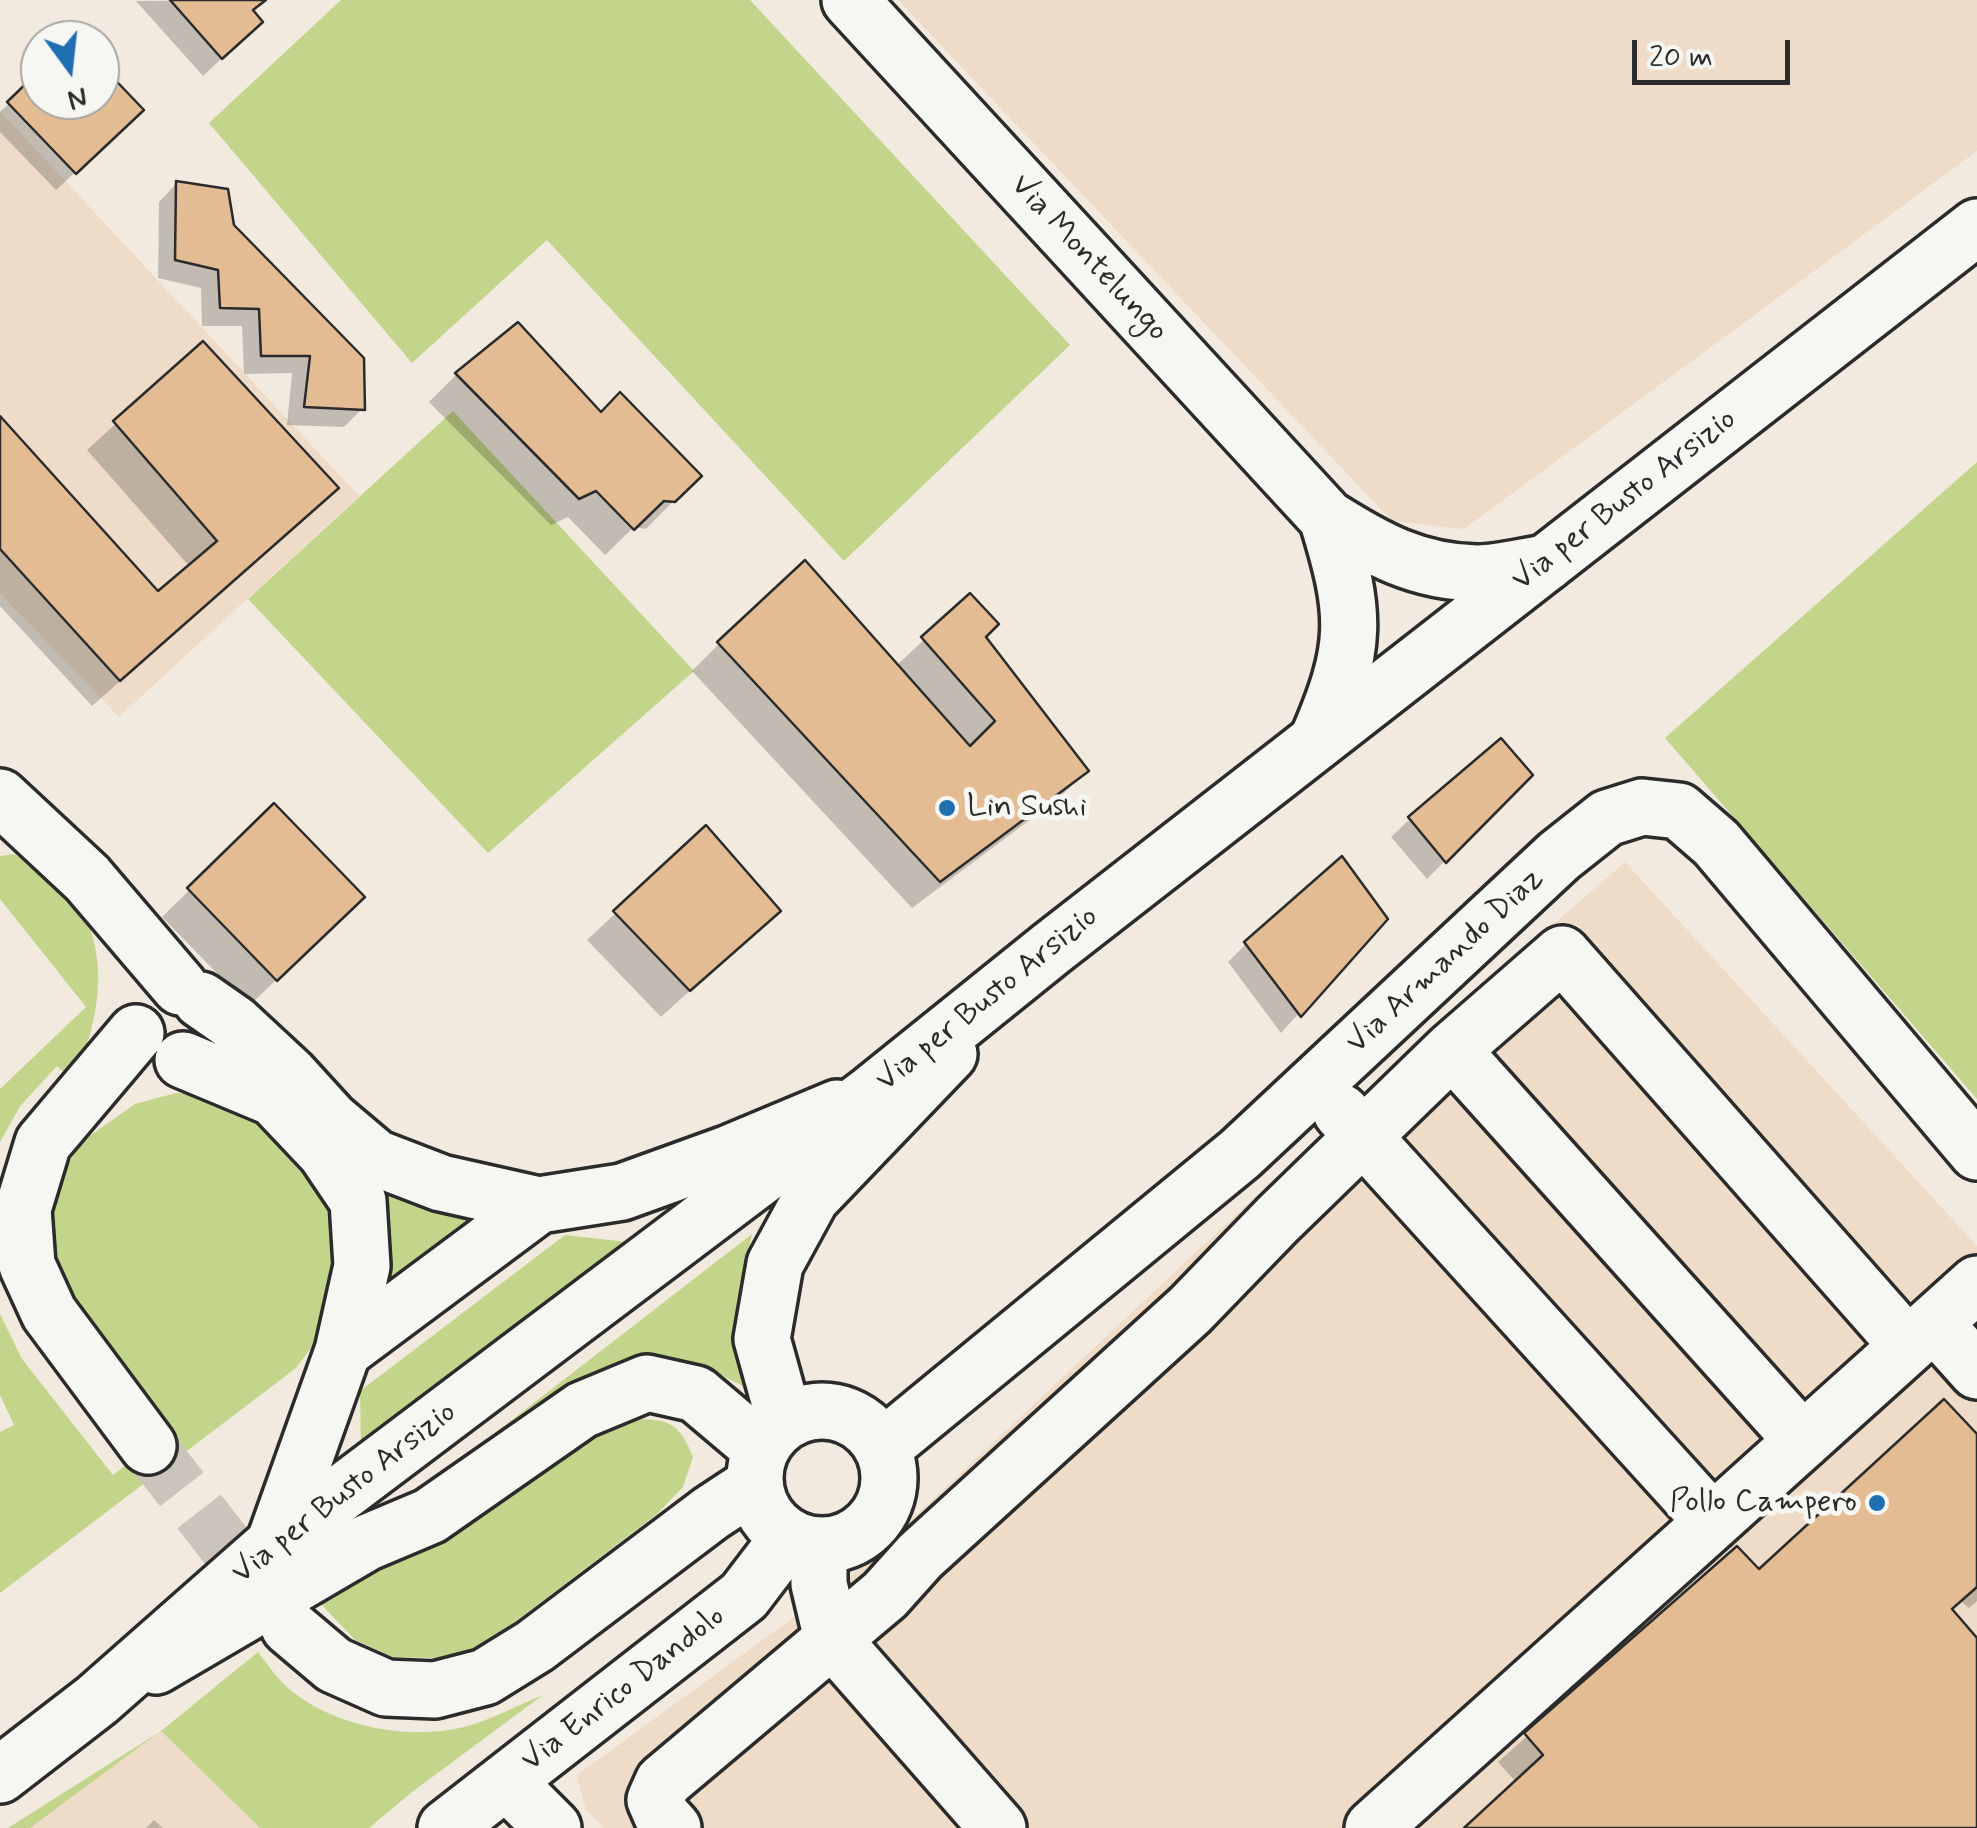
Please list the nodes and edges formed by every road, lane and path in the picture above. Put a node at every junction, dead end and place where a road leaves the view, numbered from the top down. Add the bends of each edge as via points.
1 (850, 0) edge
2 (1977, 227) edge
3 (1327, 518) junction
4 (1546, 562) junction
5 (1317, 741) junction
6 (0, 796) edge
7 (1052, 948) junction
8 (167, 1024) junction
9 (1452, 1050) junction
10 (1315, 1084) junction
11 (872, 1093) junction
12 (1364, 1138) junction
13 (1977, 1152) edge
14 (539, 1205) junction
15 (1977, 1284) edge
16 (1921, 1335) junction
17 (343, 1351) junction
18 (1977, 1371) edge
19 (1803, 1441) junction
20 (148, 1446) tunnel mouth
21 (882, 1448) junction
22 (767, 1452) junction
23 (1712, 1520) junction
24 (804, 1541) junction
25 (274, 1544) junction
26 (289, 1626) tunnel mouth
27 (832, 1639) junction
28 (97, 1700) junction
29 (0, 1775) edge
30 (506, 1782) junction
31 (446, 1828) edge
32 (553, 1828) edge
33 (673, 1828) edge
34 (998, 1828) edge
35 (1372, 1828) edge

1 - 3 street, Via Montelungo
2 - 4 street, Via per Busto Arsizio
3 - 4 street, Via Montelungo via 1378,550 1425,567 1480,573
3 - 5 street, Via Montelungo via 1346,579 1351,636
4 - 5 street, Via per Busto Arsizio
5 - 7 street, Via per Busto Arsizio
6 - 8 street via 86,878
7 - 11 street, Via per Busto Arsizio
7 - 22 street via 811,1198 775,1264 762,1339
8 - 14 street via 234,1023 376,1158 441,1183
8 - 17 street via 274,1098 325,1152 358,1201 362,1266
8 - 20 street via 89,1092 43,1144 23,1209 28,1265 48,1313
9 - 12 street
9 - 16 street via 1562,954
9 - 19 street
10 - 12 street
10 - 13 street, Via Armando Diaz via 1559,856 1607,818 1642,807 1678,811 1716,844
10 - 21 street, Via Armando Diaz via 1240,1154
11 - 14 street via 622,1192
11 - 25 street, Via per Busto Arsizio
12 - 23 street
12 - 27 street via 1190,1310
14 - 17 street
15 - 16 street
16 - 18 street
16 - 19 street
17 - 25 street
19 - 23 street
21 - 22 street via 869,1430 828,1411 806,1413
21 - 24 street via 888,1494 879,1515 842,1543
22 - 24 street via 766,1514
22 - 26 street via 711,1512 486,1677 436,1690 386,1688 334,1665
22 - 28 street via 696,1394 647,1383 582,1410 430,1516 366,1543
23 - 35 street
24 - 27 street
24 - 30 street, Via Enrico Dandolo via 744,1596
25 - 28 street, Via per Busto Arsizio
27 - 33 street via 664,1782 655,1800
27 - 34 street
28 - 29 street, Via per Busto Arsizio
30 - 31 street, Via Enrico Dandolo
30 - 32 street

